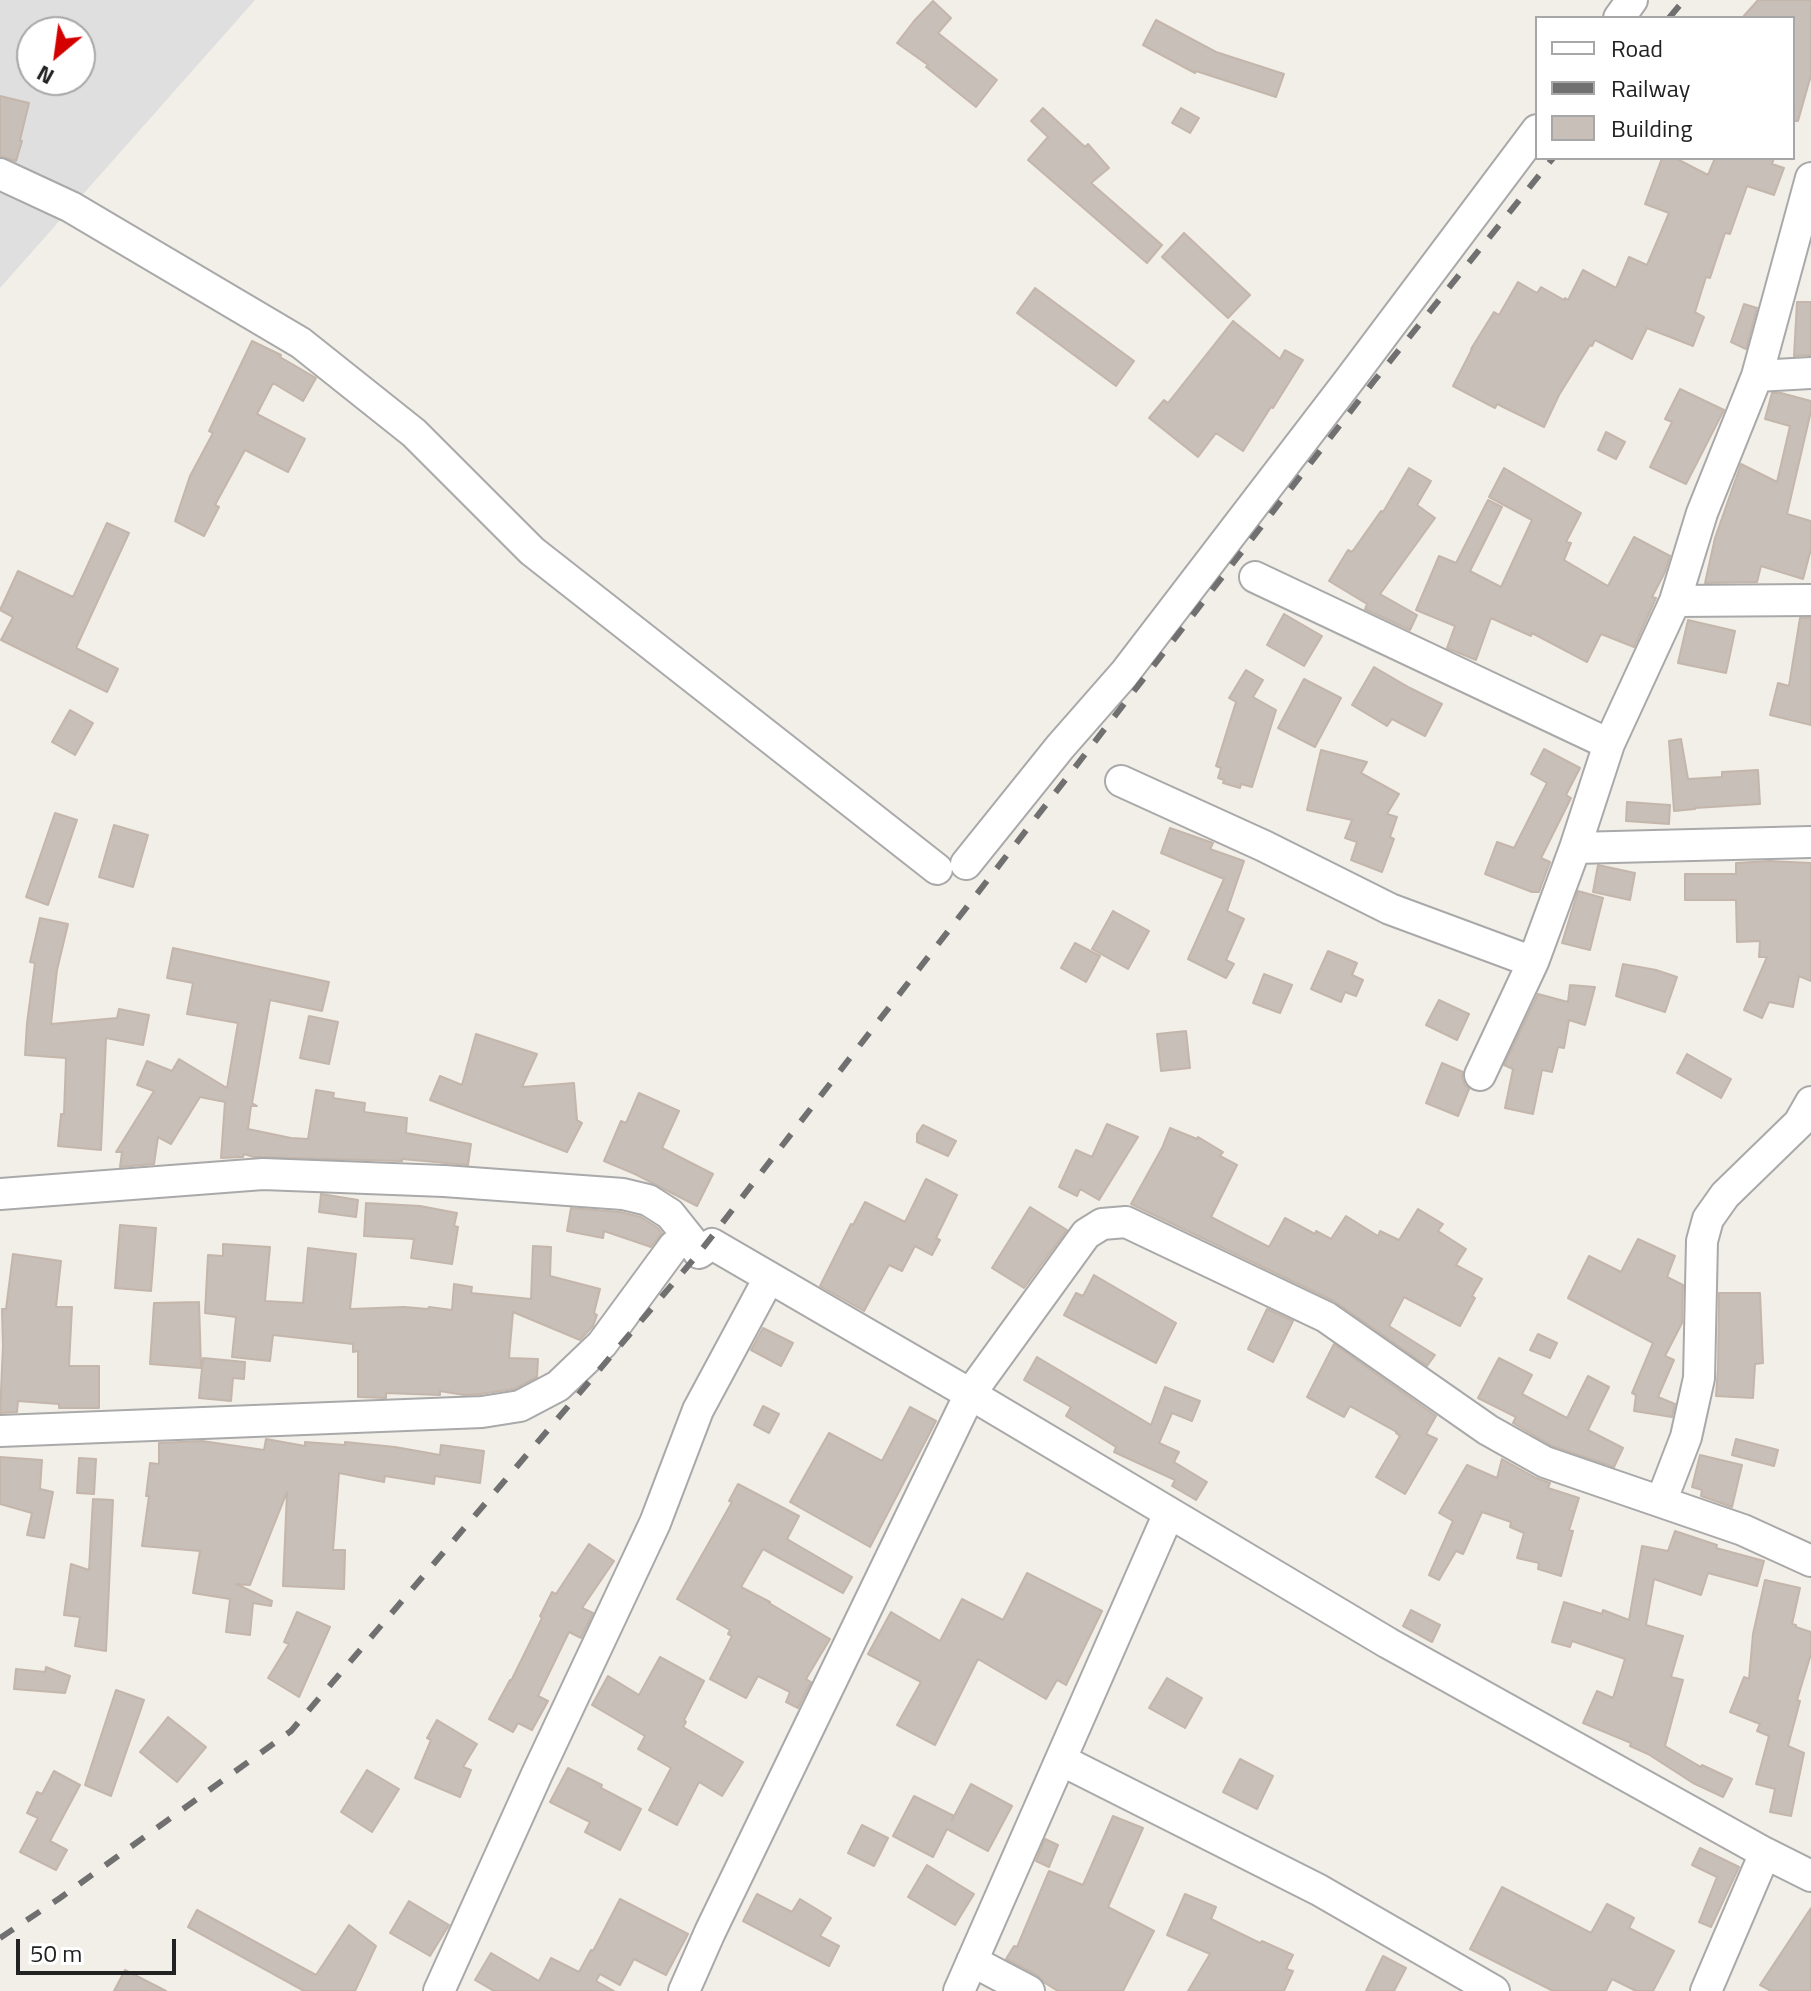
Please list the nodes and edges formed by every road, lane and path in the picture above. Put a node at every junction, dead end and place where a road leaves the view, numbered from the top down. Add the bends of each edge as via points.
1 (1535, 133) edge
2 (0, 174) edge
3 (1811, 178) edge
4 (1811, 373) edge
5 (1757, 376) junction
6 (1255, 577) dead end
7 (1811, 600) edge
8 (1675, 601) junction
9 (1609, 744) junction
10 (1121, 781) dead end
11 (1811, 842) edge
12 (1575, 848) junction
13 (966, 864) dead end
14 (937, 869) dead end
15 (1533, 962) junction
16 (1480, 1075) dead end
17 (1811, 1102) edge
18 (0, 1194) edge
19 (690, 1239) junction
20 (769, 1278) junction
21 (970, 1394) junction
22 (0, 1431) edge
23 (1661, 1502) junction
24 (1169, 1513) junction
25 (1811, 1561) edge
26 (1061, 1760) junction
27 (1765, 1853) junction
28 (1811, 1876) edge
29 (972, 1961) junction
30 (439, 1991) edge
31 (684, 1991) edge
32 (959, 1991) edge
33 (1029, 1991) edge
34 (1494, 1991) edge
35 (1706, 1991) edge

1 - 13 street via 1124,674
2 - 14 street via 71,207 301,343 414,433 532,551
3 - 5 street
4 - 5 street
5 - 8 street via 1702,513
6 - 9 street
7 - 8 street
8 - 9 street
9 - 12 street
10 - 15 street via 1390,909
11 - 12 street
12 - 15 street
15 - 16 street
17 - 23 street via 1799,1123 1725,1195 1708,1219 1702,1241 1699,1378 1686,1437
18 - 19 street via 263,1174 444,1181 623,1194 648,1200 670,1214
19 - 20 street via 699,1253 712,1244
19 - 22 street via 674,1246 602,1344 558,1386 520,1406 482,1412
20 - 21 street
20 - 30 street via 698,1410 655,1523
21 - 23 street via 1086,1234 1102,1224 1126,1222 1326,1317 1488,1430 1545,1462
21 - 24 street
21 - 31 street
23 - 25 street
24 - 26 street
24 - 27 street via 1388,1643
26 - 29 street
26 - 34 street via 1319,1890
27 - 28 street
27 - 35 street
29 - 32 street
29 - 33 street

